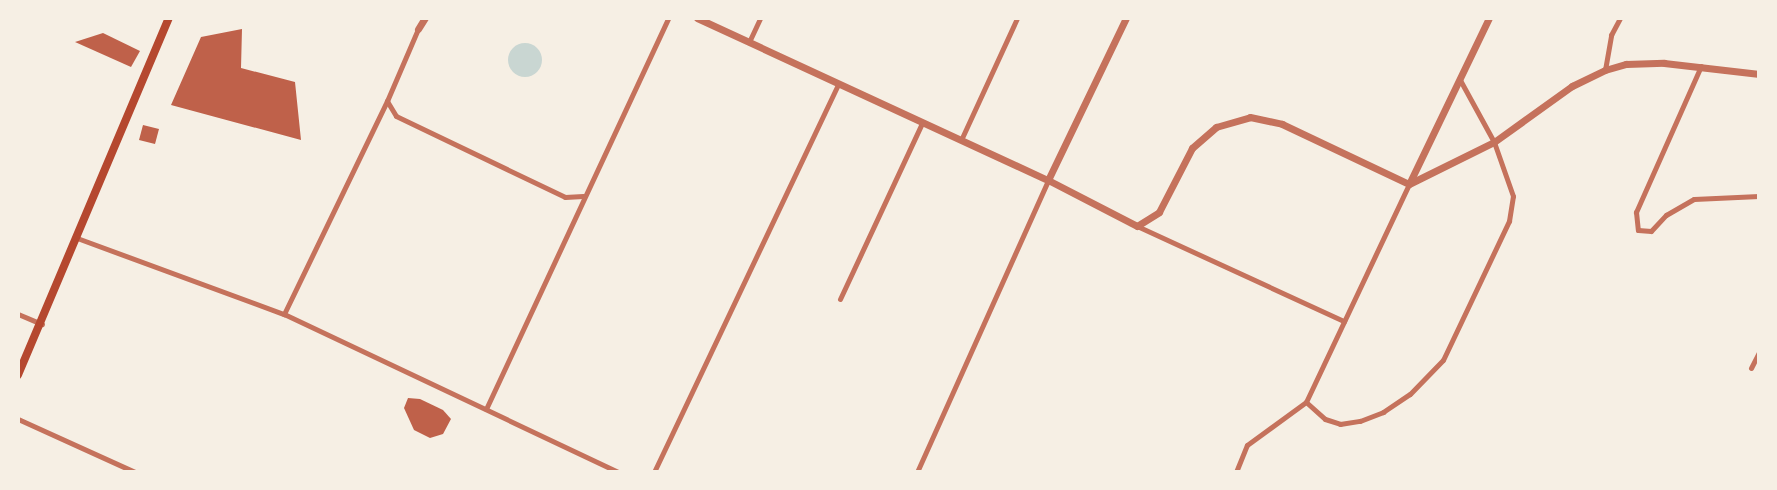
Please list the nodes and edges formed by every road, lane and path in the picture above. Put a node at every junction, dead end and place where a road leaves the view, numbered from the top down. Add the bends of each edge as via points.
1 (169, 18) edge
2 (419, 18) edge
3 (425, 18) edge
4 (668, 18) edge
5 (697, 18) edge
6 (760, 18) edge
7 (1017, 18) edge
8 (1126, 18) edge
9 (1489, 18) edge
10 (1620, 18) edge
11 (418, 29) junction
12 (749, 42) junction
13 (1701, 66) junction
14 (1605, 70) junction
15 (1759, 74) edge
16 (1460, 80) junction
17 (838, 85) junction
18 (387, 101) junction
19 (922, 123) junction
20 (961, 140) junction
21 (1494, 142) junction
22 (1048, 180) junction
23 (1409, 184) junction
24 (583, 196) junction
25 (1759, 196) edge
26 (1137, 226) junction
27 (77, 238) junction
28 (840, 299) dead end
29 (18, 314) edge
30 (284, 314) junction
31 (1344, 321) junction
32 (42, 324) junction
33 (1759, 352) edge
34 (1750, 368) dead end
35 (18, 375) edge
36 (1306, 402) junction
37 (486, 409) junction
38 (18, 419) edge
39 (135, 472) edge
40 (618, 472) edge
41 (654, 472) edge
42 (918, 472) edge
43 (1236, 472) edge

1 - 27 main road
2 - 11 street
3 - 11 street
4 - 24 street
5 - 12 street
6 - 12 street
7 - 20 street
8 - 22 street
9 - 16 street
10 - 14 street via 1611,35
11 - 18 street
12 - 17 street
13 - 14 street via 1626,64
13 - 15 street
13 - 25 street via 1636,212 1638,230 1651,231 1666,215 1694,199
14 - 21 street via 1572,86
16 - 21 street
16 - 23 street
17 - 19 street
17 - 41 street
18 - 24 street via 396,116 564,197
18 - 30 street
19 - 20 street
19 - 28 street
20 - 22 street
21 - 23 street
21 - 36 street via 1513,196 1509,221 1443,360 1410,394 1383,412 1360,421 1340,424 1325,419
22 - 26 street
22 - 42 street
23 - 26 street via 1282,124 1250,117 1233,120 1191,148 1159,212
23 - 31 street
24 - 37 street
26 - 31 street
27 - 30 street
27 - 32 main road
29 - 32 street
30 - 37 street
31 - 36 street
32 - 35 main road
33 - 34 street
36 - 43 street via 1247,445
37 - 40 street
38 - 39 street

